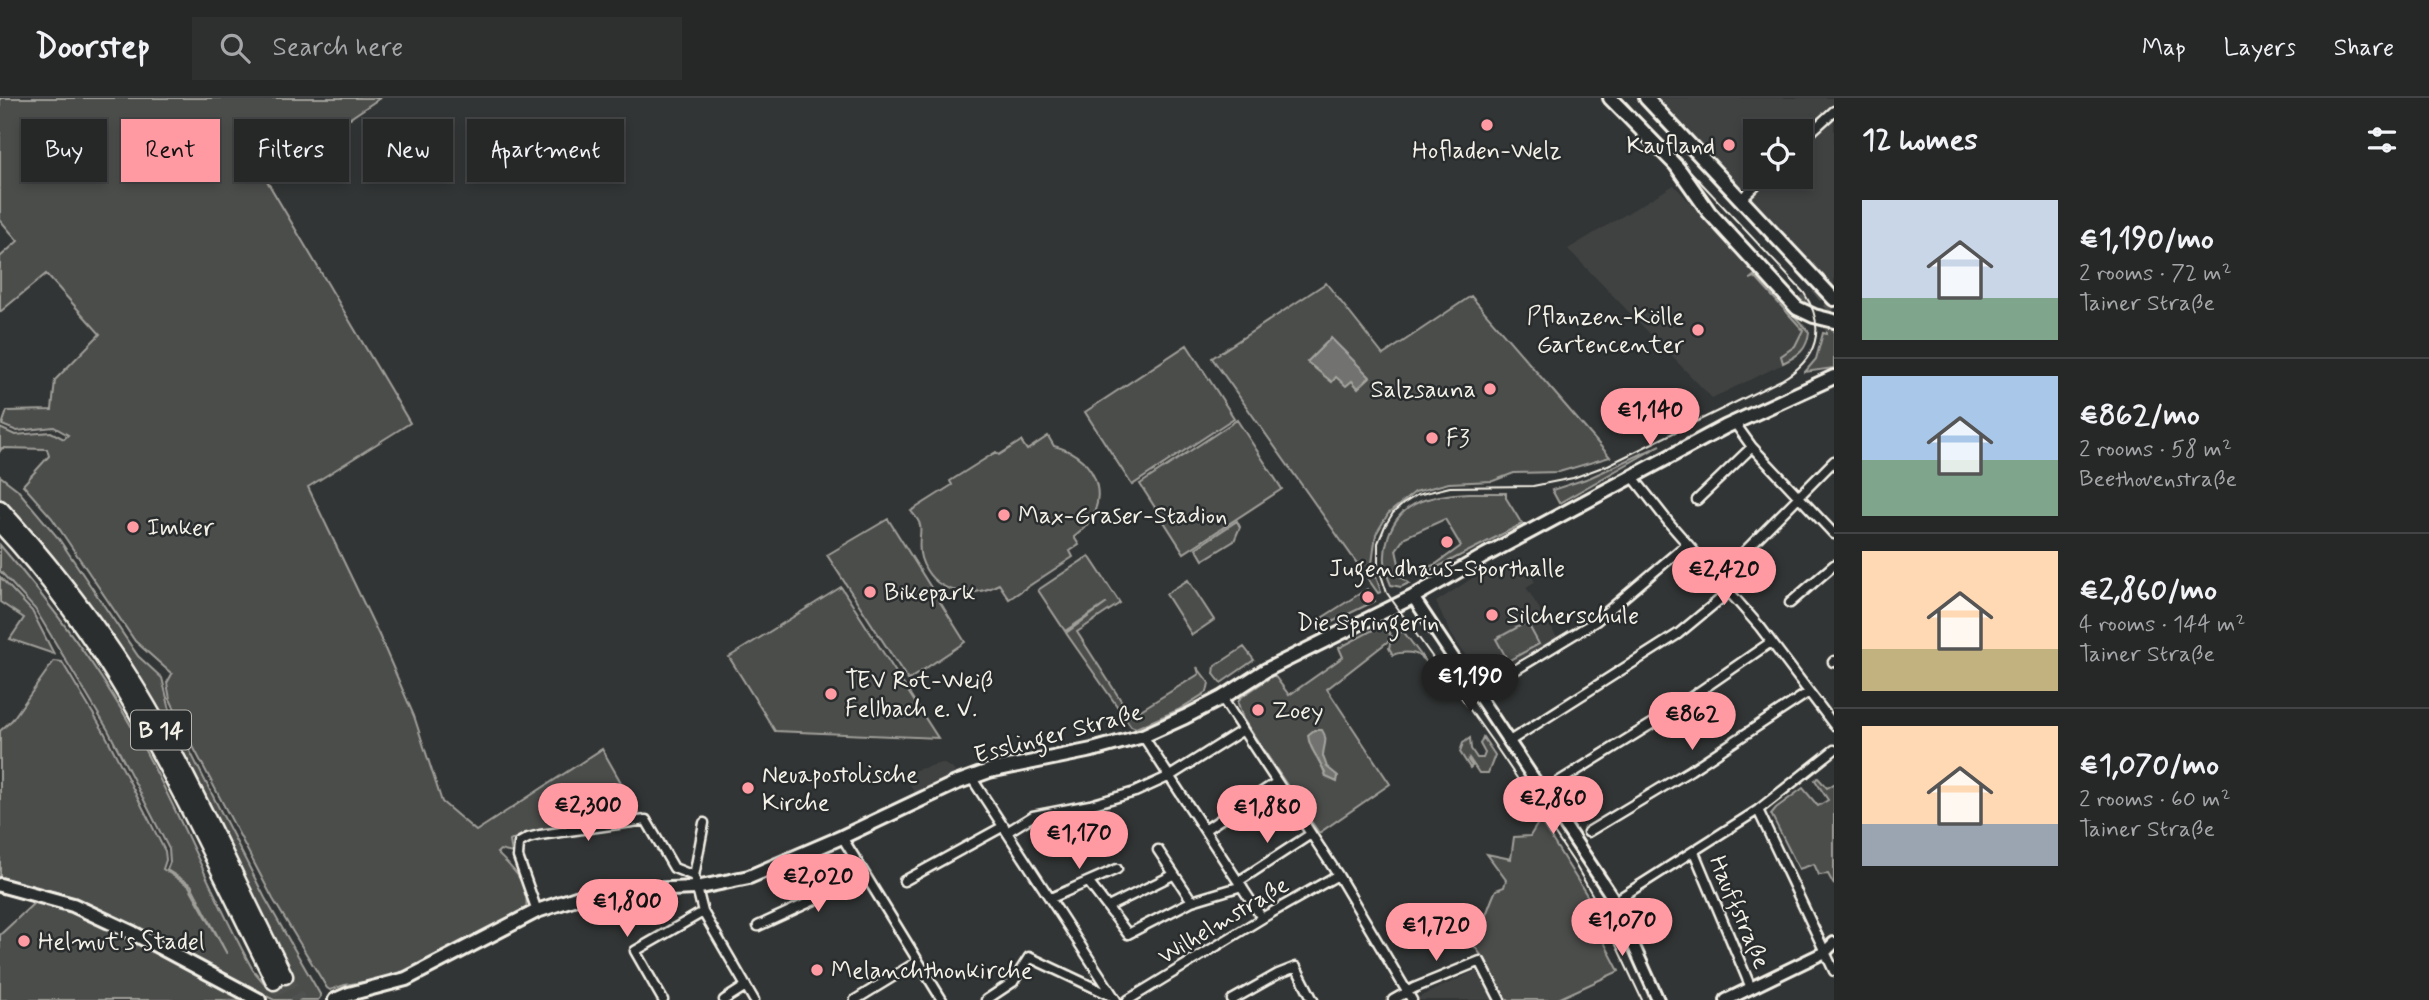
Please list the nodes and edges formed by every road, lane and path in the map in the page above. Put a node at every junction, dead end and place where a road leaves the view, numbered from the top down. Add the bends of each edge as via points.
1 (1610, 98) edge
2 (1646, 98) edge
3 (1620, 103) edge
4 (1834, 111) edge
5 (1813, 130) edge
6 (1693, 149) junction
7 (1675, 165) junction
8 (1751, 189) edge
9 (1742, 198) junction
10 (1817, 288) tunnel mouth
11 (1832, 298) edge
12 (1798, 299) tunnel mouth
13 (1830, 317) edge
14 (1834, 377) edge
15 (1734, 422) junction
16 (1752, 447) junction
17 (1834, 461) edge
18 (1633, 477) junction
19 (1798, 496) junction
20 (1697, 500) dead end
21 (0, 508) edge
22 (0, 526) edge
23 (1834, 534) edge
24 (1687, 544) junction
25 (1744, 553) dead end
26 (1834, 565) edge
27 (1730, 591) junction
28 (1413, 597) junction
29 (1790, 603) dead end
30 (1771, 642) junction
31 (1809, 692) junction
32 (1476, 694) junction
33 (1223, 698) junction
34 (1834, 725) edge
35 (1243, 730) junction
36 (1143, 736) junction
37 (1508, 742) junction
38 (1834, 750) edge
39 (1170, 776) junction
40 (971, 777) junction
41 (1277, 782) junction
42 (1542, 792) junction
43 (1759, 810) junction
44 (704, 823) dead end
45 (1006, 829) junction
46 (1206, 829) junction
47 (1588, 832) dead end
48 (1311, 834) junction
49 (842, 837) junction
50 (1158, 850) dead end
51 (1694, 852) junction
52 (1117, 869) dead end
53 (862, 872) junction
54 (1173, 875) junction
55 (1338, 875) junction
56 (904, 881) dead end
57 (695, 882) junction
58 (1089, 883) junction
59 (1240, 884) junction
60 (0, 885) edge
61 (1051, 898) junction
62 (1192, 901) junction
63 (1615, 901) junction
64 (1108, 907) junction
65 (537, 911) junction
66 (703, 912) junction
67 (1262, 918) junction
68 (758, 926) dead end
69 (1834, 943) edge
70 (1825, 952) junction
71 (917, 962) junction
72 (1834, 971) edge
73 (746, 986) junction
74 (1751, 988) junction
75 (1410, 996) edge
76 (1115, 998) edge
77 (259, 1000) edge
78 (335, 1000) edge
79 (663, 1000) edge
80 (724, 1000) edge
81 (754, 1000) edge
82 (855, 1000) edge
83 (942, 1000) edge
84 (986, 1000) edge
85 (1128, 1000) edge
86 (1232, 1000) edge
87 (1313, 1000) edge
88 (1394, 1000) edge
89 (1500, 1000) edge
90 (1658, 1000) edge
91 (1726, 1000) edge

1 - 3 main road
2 - 6 main road
3 - 7 main road
4 - 5 street
6 - 9 main road
6 - 10 main road
7 - 12 main road
7 - 13 main road via 1709,212 1797,308
8 - 9 street
9 - 11 main road
11 - 13 main road
14 - 15 main road, Esslinger Straße
15 - 16 street
15 - 18 main road, Esslinger Straße
16 - 19 street
16 - 20 street
17 - 19 street
18 - 24 street
18 - 28 main road, Esslinger Straße
19 - 23 street
19 - 25 street
21 - 22 highway, B 14 via 70,591 142,696 184,774 279,979 129,697 79,622
24 - 27 street
24 - 32 street via 1596,621
26 - 29 street
27 - 30 street
27 - 37 street via 1678,634
28 - 32 street
28 - 33 main road, Esslinger Straße via 1266,670
30 - 31 street
30 - 42 street
31 - 34 street
31 - 47 street
32 - 37 street
33 - 35 street
33 - 36 main road, Esslinger Straße
35 - 39 street
35 - 41 street
36 - 39 street
36 - 40 main road, Esslinger Straße
37 - 42 street
38 - 43 street
39 - 45 street via 1114,799 1033,816
39 - 46 street
40 - 45 street
40 - 49 main road, Esslinger Straße
41 - 46 street
41 - 48 street
42 - 63 street
43 - 51 street
43 - 70 street
44 - 57 street
45 - 56 street
45 - 61 street
46 - 59 street
48 - 55 street
48 - 59 street
49 - 53 street
49 - 57 main road, Esslinger Straße via 749,877
50 - 54 street
51 - 63 street
51 - 74 street, Hauffstraße
52 - 58 street
53 - 68 street
53 - 71 street
54 - 62 street
54 - 64 street
55 - 67 street, Wilhelmstraße
55 - 75 street
57 - 65 main road, Esslinger Straße via 576,898
57 - 65 street via 674,868 646,820 528,838 519,843 518,857
57 - 66 street
58 - 61 street
58 - 64 street
59 - 62 street
59 - 67 street
60 - 77 main road via 94,914
61 - 76 street
62 - 64 street via 1128,934
63 - 90 street
65 - 78 main road, Esslinger Straße via 405,979
66 - 73 street
66 - 79 street via 635,951
67 - 85 street, Wilhelmstraße
69 - 70 street
70 - 72 street
70 - 74 street
71 - 82 street
71 - 83 street
73 - 80 street
73 - 81 street
74 - 91 street
75 - 88 street
75 - 89 street via 1414,988 1480,961
76 - 84 street via 1029,957 1013,982
86 - 87 street via 1296,967

